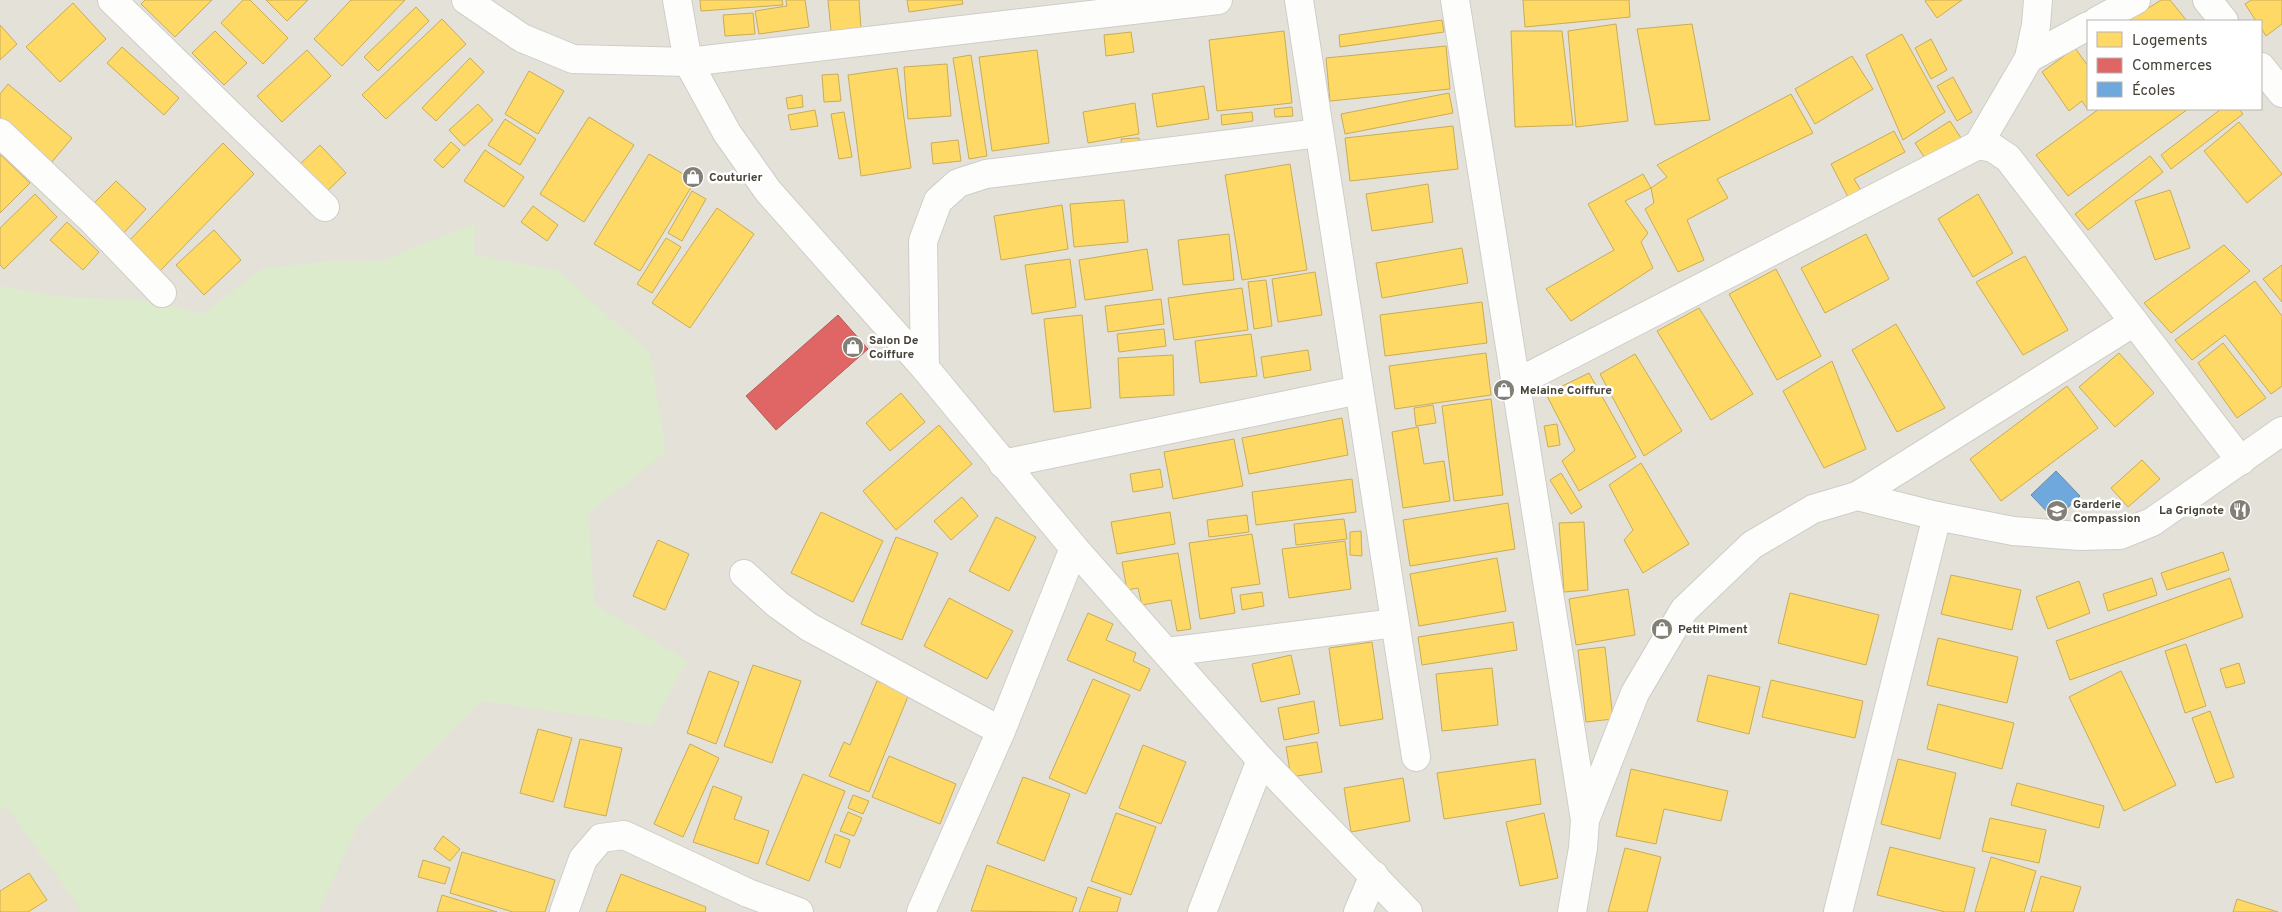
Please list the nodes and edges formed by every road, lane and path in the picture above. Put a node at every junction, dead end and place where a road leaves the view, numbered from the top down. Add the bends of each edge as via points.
1 (112, 0) edge
2 (466, 0) edge
3 (677, 0) edge
4 (1218, 0) edge
5 (1299, 0) edge
6 (1455, 0) edge
7 (2038, 0) edge
8 (2136, 0) edge
9 (2207, 0) edge
10 (2099, 20) edge
11 (2223, 20) edge
12 (2087, 27) edge
13 (2029, 58) junction
14 (688, 62) junction
15 (2262, 68) edge
16 (2282, 93) edge
17 (0, 133) edge
18 (1319, 134) junction
19 (1978, 145) junction
20 (326, 207) dead end
21 (162, 293) dead end
22 (2134, 322) junction
23 (925, 368) junction
24 (1516, 383) junction
25 (1359, 390) junction
26 (2282, 431) edge
27 (2242, 461) junction
28 (1003, 464) junction
29 (1857, 496) junction
30 (1937, 516) junction
31 (1074, 548) junction
32 (744, 574) dead end
33 (1395, 623) junction
34 (1167, 652) junction
35 (1001, 730) junction
36 (1416, 757) dead end
37 (1262, 760) junction
38 (1585, 820) junction
39 (1374, 875) junction
40 (744, 902) edge
41 (564, 912) edge
42 (799, 912) edge
43 (920, 912) edge
44 (1202, 912) edge
45 (1358, 912) edge
46 (1408, 912) edge
47 (1572, 912) edge
48 (1838, 912) edge

1 - 20 street
2 - 14 street via 522,38 573,60
3 - 14 street
4 - 14 street
5 - 18 street
6 - 24 street
7 - 13 street
8 - 10 street
9 - 11 street
12 - 13 street
13 - 19 street
14 - 23 street via 727,133 768,190
15 - 16 street
17 - 21 street via 91,219
18 - 23 street via 986,174 958,182 938,201 923,241
18 - 25 street
19 - 22 street via 1993,148 2008,158
19 - 24 street
22 - 27 street
22 - 29 street
23 - 28 street
24 - 38 street
25 - 28 street
25 - 33 street
26 - 27 street
27 - 30 street via 2152,522 2120,535 2080,536 2014,531
28 - 31 street
29 - 30 street
29 - 38 street via 1813,509 1752,544 1684,610 1634,693
30 - 48 street
31 - 34 street
31 - 35 street
32 - 35 street via 776,604 809,626
33 - 34 street
33 - 36 street
34 - 37 street
35 - 43 street
37 - 39 street
37 - 44 street
38 - 47 street
39 - 45 street
39 - 46 street
40 - 41 street via 624,835 601,838 583,859
40 - 42 street

